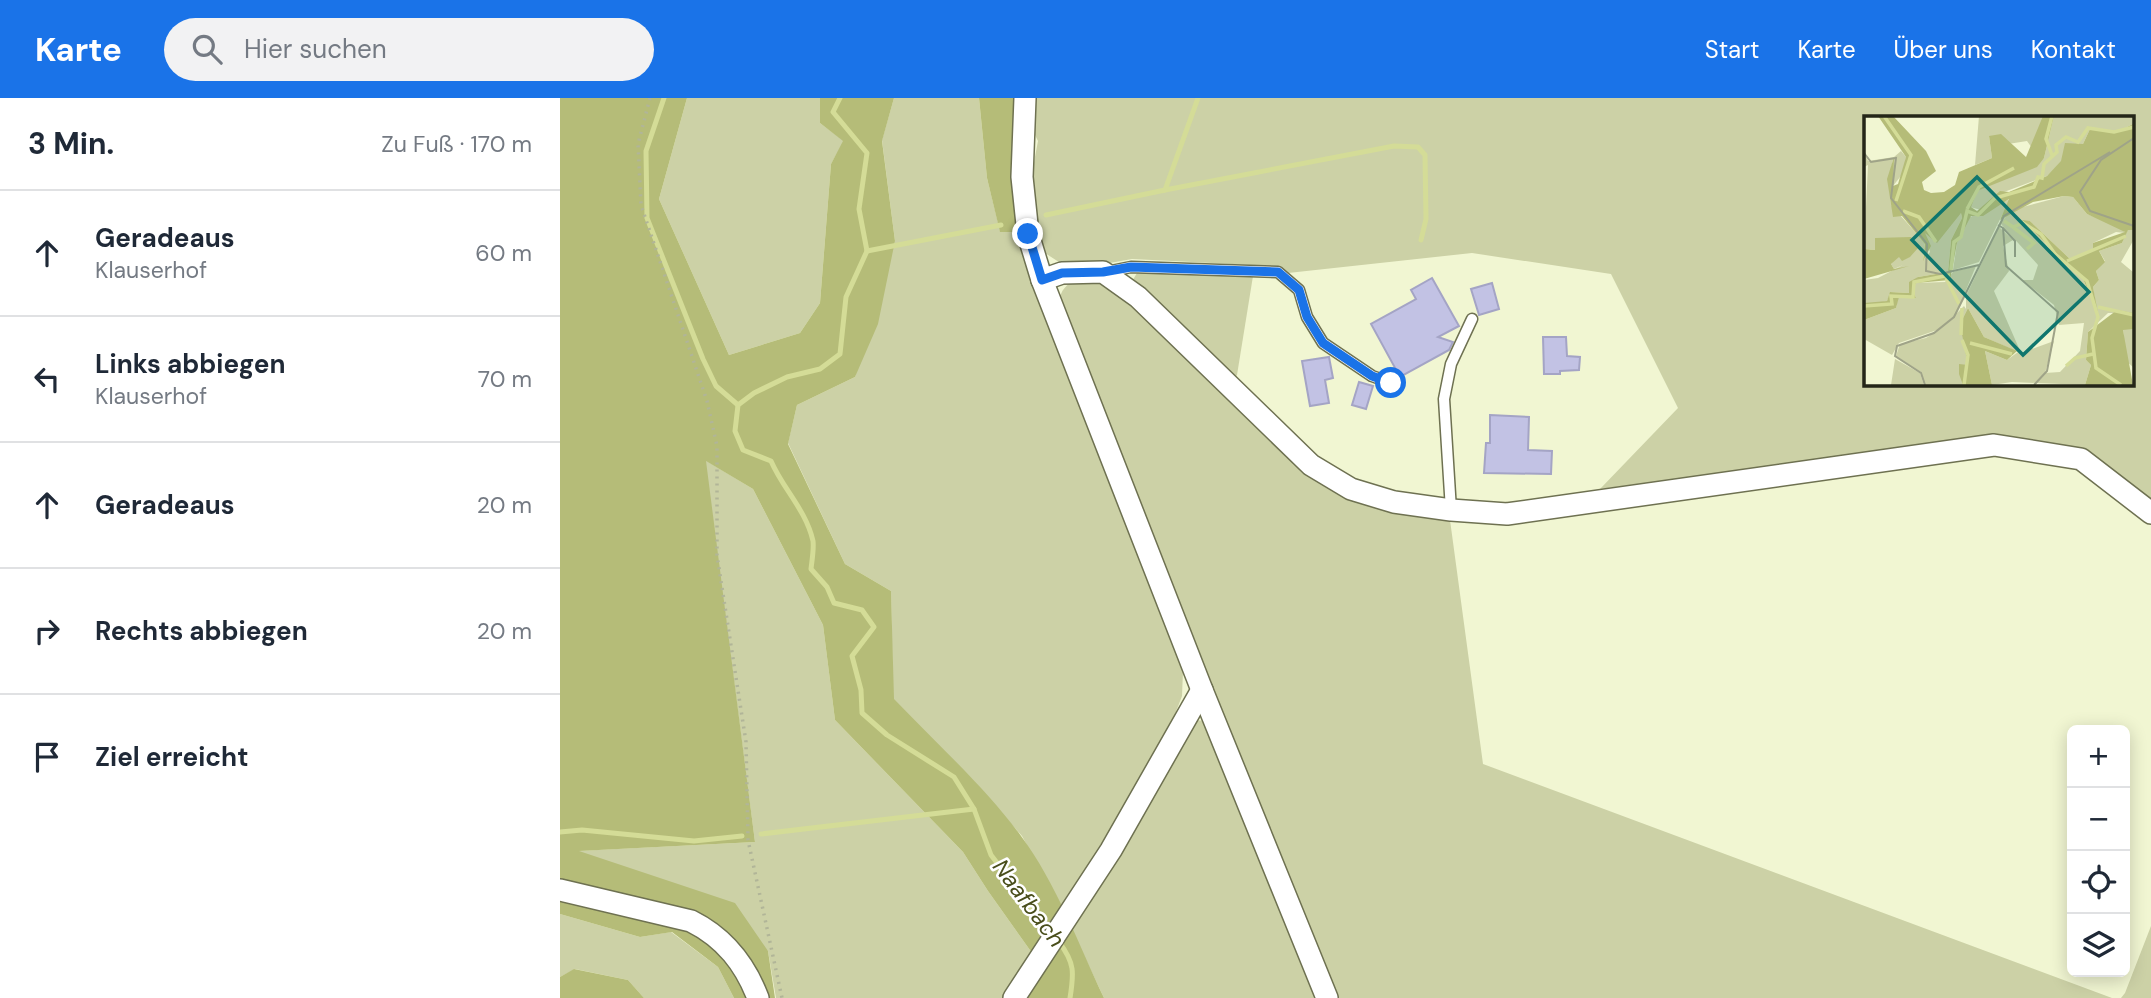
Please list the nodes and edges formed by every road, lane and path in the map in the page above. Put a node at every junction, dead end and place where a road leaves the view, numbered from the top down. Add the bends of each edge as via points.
1 (650, 98) edge
2 (1025, 98) edge
3 (1103, 272) junction
4 (1042, 280) junction
5 (1472, 319) dead end
6 (1391, 383) dead end
7 (1451, 510) junction
8 (2151, 513) edge
9 (1202, 690) junction
10 (560, 890) edge
11 (758, 998) edge
12 (782, 998) edge
13 (1014, 998) edge
14 (1327, 998) edge

1 - 12 path via 638,144 641,205 718,446 717,555 746,742 748,841
2 - 4 street via 1022,177 1028,234
3 - 4 street via 1062,273
3 - 6 lane via 1131,267 1278,272 1299,290 1307,317 1323,343 1372,376
3 - 7 street via 1138,297 1311,465 1350,489 1394,502
4 - 9 street
5 - 7 lane via 1451,364 1444,399
7 - 8 street via 1507,514 1994,444 2081,459
9 - 13 street via 1111,850
9 - 14 street
10 - 11 street via 691,921 710,930 739,961

